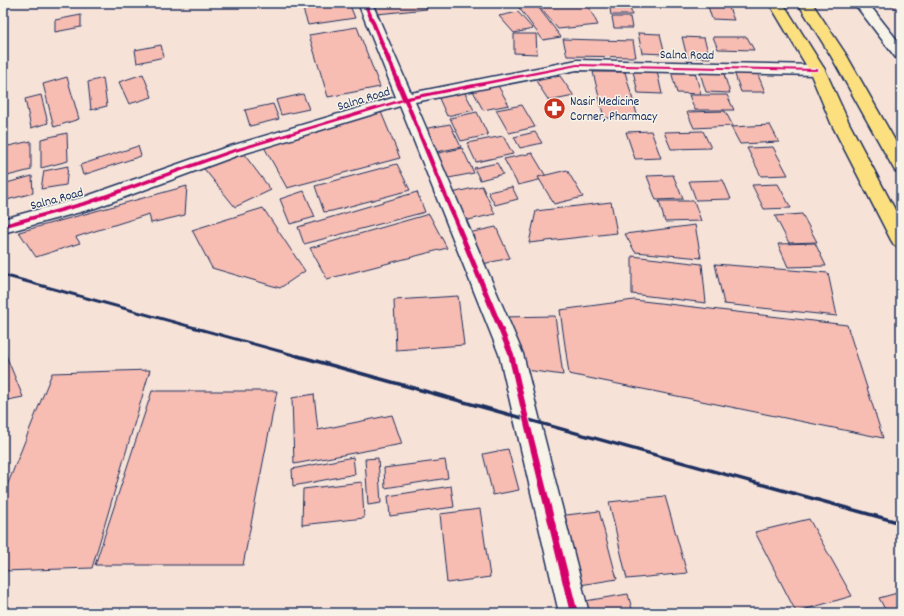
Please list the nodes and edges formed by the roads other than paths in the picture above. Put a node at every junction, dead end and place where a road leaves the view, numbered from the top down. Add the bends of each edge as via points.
1 (365, 3) edge
2 (776, 3) edge
3 (805, 3) edge
4 (861, 3) edge
5 (901, 55) edge
6 (817, 70) junction
7 (406, 99) junction
8 (901, 167) edge
9 (3, 226) edge
10 (901, 240) edge
11 (574, 613) edge

1 - 7 street
2 - 6 highway
3 - 8 highway via 839,56
4 - 5 street
6 - 7 street, Salna Road via 577,65
6 - 10 highway via 840,123
7 - 9 street, Salna Road via 230,152 88,203
7 - 11 street via 511,354

